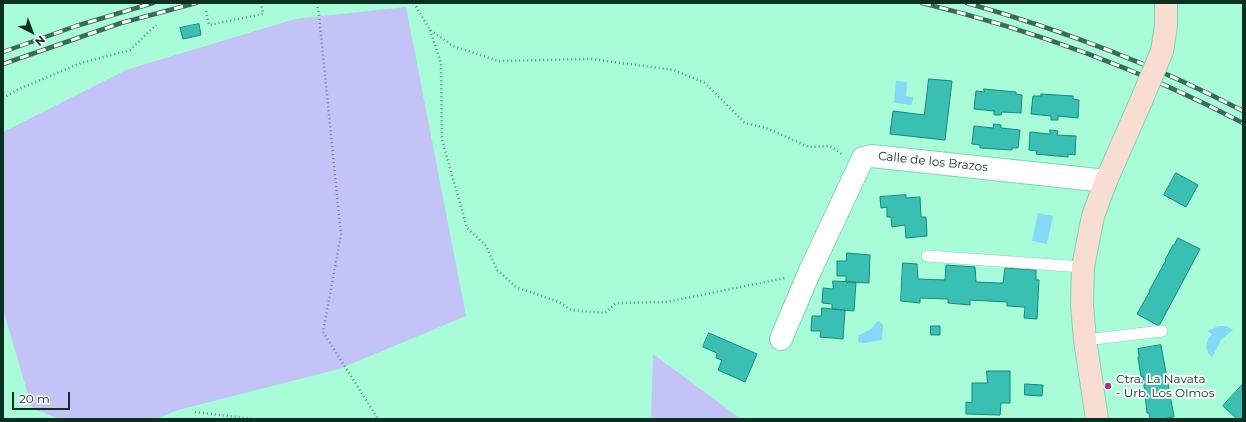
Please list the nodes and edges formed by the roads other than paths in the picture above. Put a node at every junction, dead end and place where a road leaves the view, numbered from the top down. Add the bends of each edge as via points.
1 (1166, 3) edge
2 (1106, 181) junction
3 (927, 256) dead end
4 (1083, 267) junction
5 (1162, 331) dead end
6 (780, 339) dead end
7 (1085, 340) junction
8 (1097, 419) edge

1 - 2 main road, bridge via 1162,51
2 - 4 main road via 1093,216
2 - 6 street, Calle de los Brazos via 872,156 863,158
3 - 4 lane
4 - 7 main road via 1082,304
5 - 7 lane
7 - 8 main road

